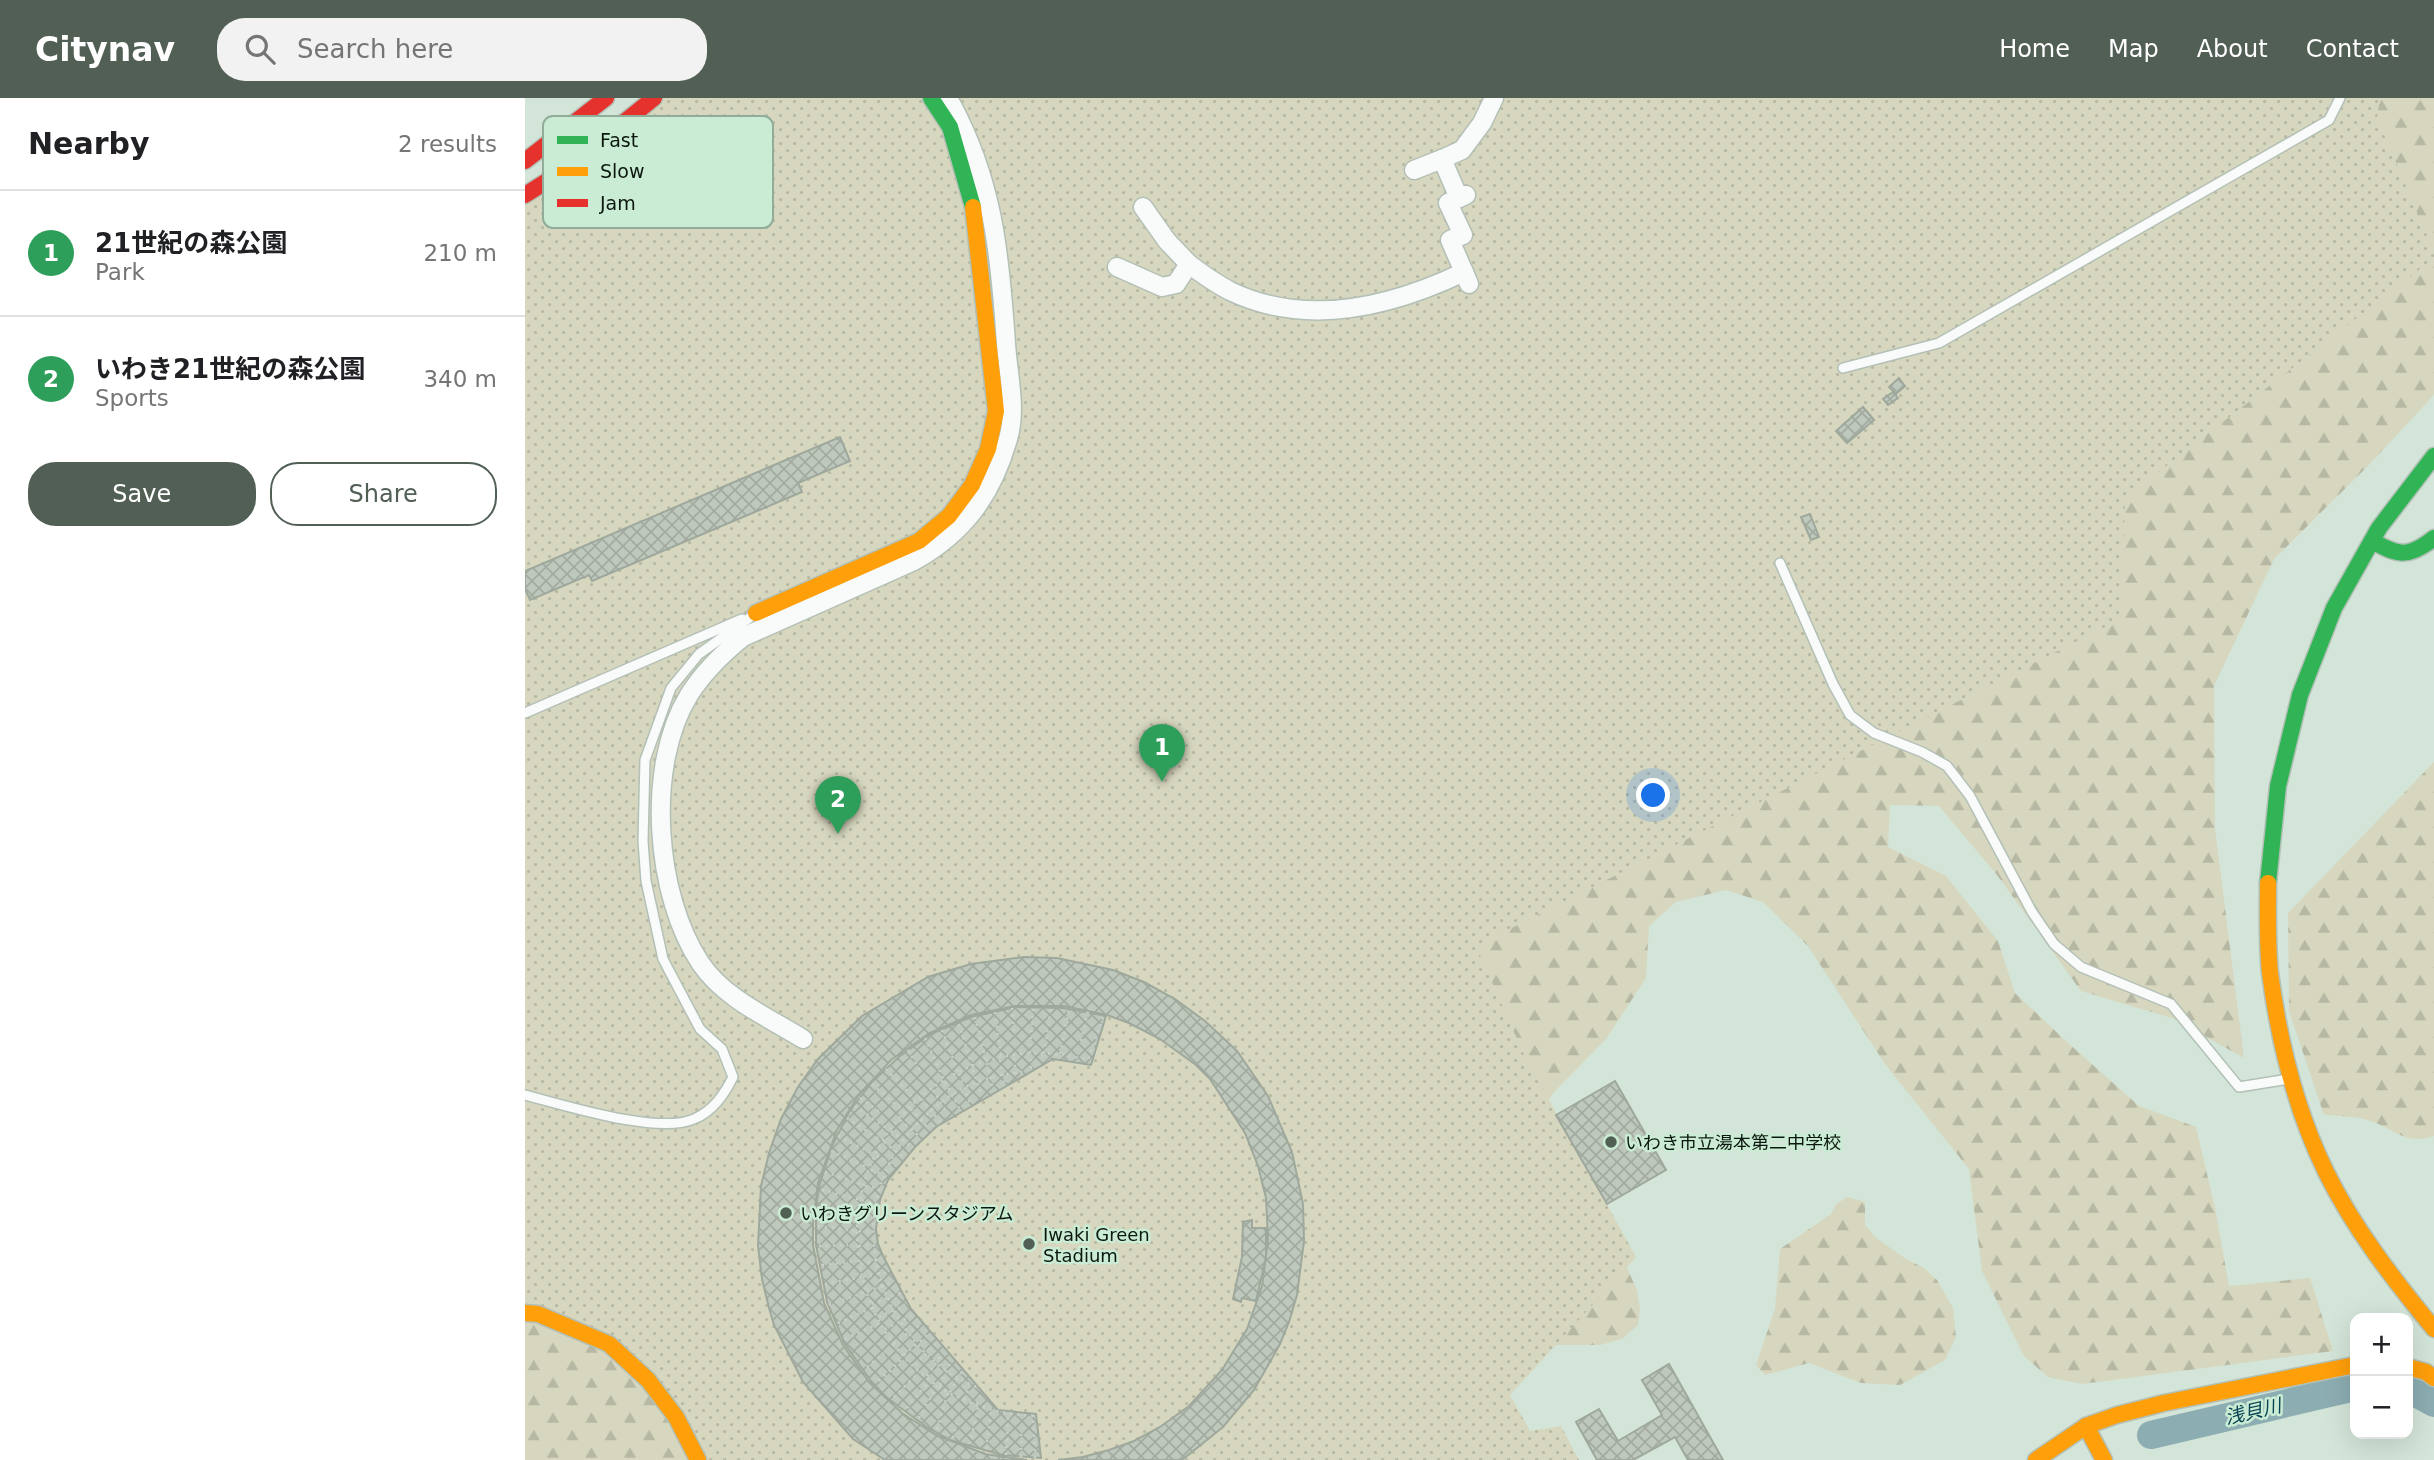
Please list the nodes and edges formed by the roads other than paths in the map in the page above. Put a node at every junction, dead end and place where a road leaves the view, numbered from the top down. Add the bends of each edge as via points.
1 (606, 98) edge
2 (654, 98) edge
3 (931, 98) edge
4 (948, 98) edge
5 (1494, 98) edge
6 (2340, 98) edge
7 (583, 116) edge
8 (632, 116) edge
9 (543, 147) edge
10 (1442, 159) junction
11 (525, 161) edge
12 (1414, 170) dead end
13 (543, 184) edge
14 (525, 195) edge
15 (1143, 207) dead end
16 (1189, 264) junction
17 (1117, 267) dead end
18 (1843, 368) dead end
19 (2434, 456) edge
20 (2434, 538) edge
21 (2372, 541) junction
22 (1780, 563) dead end
23 (756, 613) junction
24 (525, 713) edge
25 (803, 1039) dead end
26 (2291, 1079) junction
27 (525, 1095) edge
28 (525, 1313) edge
29 (2434, 1329) edge
30 (2350, 1366) edge
31 (2413, 1368) edge
32 (2434, 1378) edge
33 (2086, 1426) junction
34 (698, 1460) edge
35 (2036, 1460) edge
36 (2104, 1460) edge

1 - 7 street
2 - 8 street
3 - 23 street via 950,127 973,204 996,411 988,452 958,504 919,540
4 - 25 street via 985,184 1002,288 1011,422 991,485 979,506 933,551 743,637 719,656 688,697 669,744 661,802 663,845 668,881 687,939 702,966 725,990
5 - 10 street via 1462,150
6 - 18 lane via 2329,120 1939,342
9 - 11 street
10 - 12 street
10 - 16 street via 1463,196 1448,203 1463,235 1450,240 1467,278 1376,305 1318,311 1249,299
13 - 14 street
15 - 16 street
16 - 17 street via 1176,284 1162,287
19 - 21 street
20 - 21 street via 2406,555 2394,554
21 - 26 street via 2327,619 2310,664 2280,771 2271,828 2268,883 2273,993
22 - 26 lane via 1850,715 1874,733 1947,766 1970,796 2054,944 2081,967 2172,1004 2239,1087
23 - 24 lane
23 - 27 lane via 699,654 671,688 645,760 646,881 663,959 701,1028 722,1049 733,1077 722,1099 695,1119 669,1125 603,1115
26 - 29 street via 2315,1150 2341,1201 2373,1251
28 - 34 street via 538,1314 609,1344 648,1380 676,1417
30 - 33 street via 2164,1403
31 - 32 street
33 - 35 street
33 - 36 street

